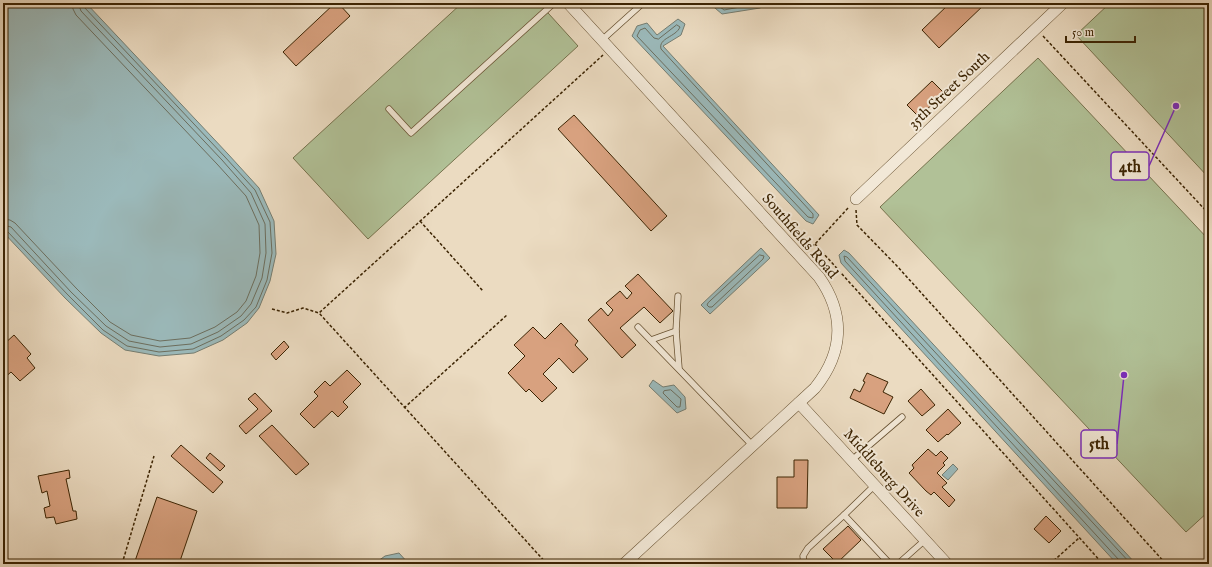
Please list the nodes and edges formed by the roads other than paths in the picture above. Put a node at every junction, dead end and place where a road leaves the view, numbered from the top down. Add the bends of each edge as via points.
1 (554, 3) edge
2 (568, 3) edge
3 (643, 3) edge
4 (1064, 3) edge
5 (602, 40) junction
6 (389, 109) dead end
7 (856, 199) road end
8 (678, 296) dead end
9 (638, 327) dead end
10 (676, 331) junction
11 (651, 340) junction
12 (679, 368) junction
13 (800, 403) junction
14 (902, 417) dead end
15 (753, 446) junction
16 (852, 460) junction
17 (874, 485) junction
18 (844, 515) junction
19 (925, 540) junction
20 (624, 564) edge
21 (804, 564) edge
22 (890, 564) edge
23 (898, 564) edge
24 (947, 564) edge

1 - 6 lane via 410,133
2 - 5 street, Southfields Road
3 - 5 lane
4 - 7 street, 35th Street South
5 - 13 street, Southfields Road via 819,277 826,288 834,306 838,326 835,353 824,377
8 - 10 lane
9 - 11 lane
10 - 11 lane
10 - 12 lane
11 - 12 lane
12 - 15 lane
13 - 15 street, Southfields Road
13 - 16 street, Middleburg Drive
14 - 16 lane
15 - 20 street, Southfields Road
16 - 17 street, Middleburg Drive
17 - 18 lane
17 - 19 street, Middleburg Drive
18 - 21 lane via 808,548 803,556
18 - 22 lane
19 - 23 lane
19 - 24 street, Middleburg Drive

